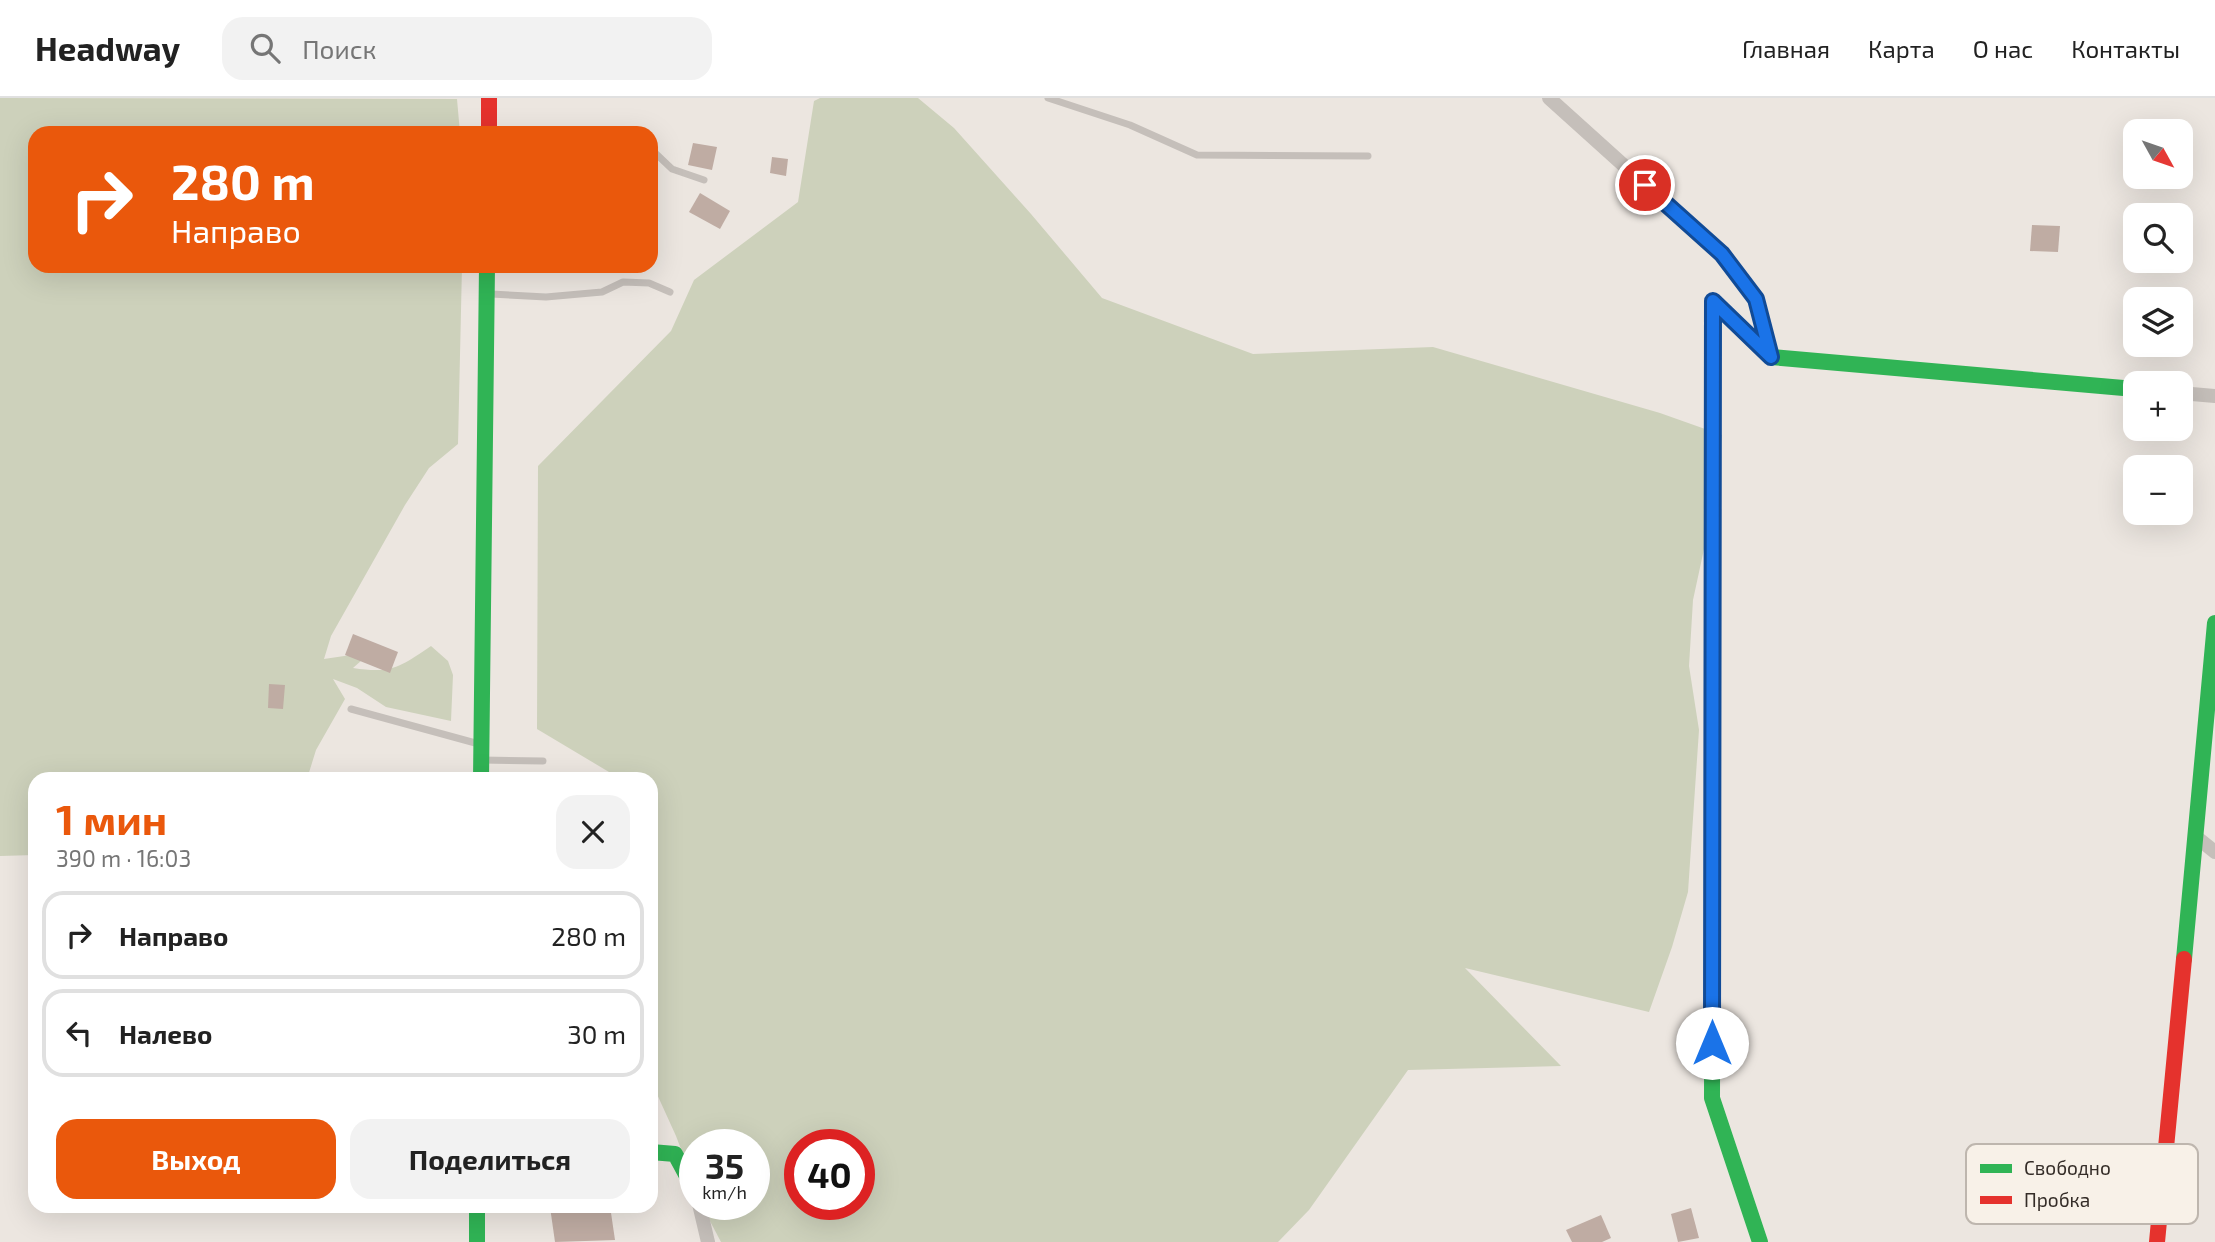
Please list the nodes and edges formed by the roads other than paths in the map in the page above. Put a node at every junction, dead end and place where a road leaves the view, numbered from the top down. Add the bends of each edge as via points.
1 (489, 98) edge
2 (1048, 98) edge
3 (1549, 98) edge
4 (489, 126) edge
5 (658, 156) edge
6 (1368, 156) dead end
7 (704, 180) dead end
8 (487, 273) edge
9 (670, 292) dead end
10 (487, 293) junction
11 (1771, 357) junction
12 (2123, 388) edge
13 (2193, 394) edge
14 (2215, 396) edge
15 (2215, 623) edge
16 (351, 709) dead end
17 (481, 752) junction
18 (543, 761) dead end
19 (481, 772) edge
20 (2195, 836) junction
21 (2215, 852) edge
22 (2166, 1144) edge
23 (658, 1153) edge
24 (679, 1161) edge
25 (477, 1213) edge
26 (703, 1220) edge
27 (2159, 1224) edge
28 (477, 1242) edge
29 (708, 1242) edge
30 (1760, 1242) edge
31 (2157, 1242) edge

1 - 4 street
2 - 6 lane via 1130,125 1197,155
3 - 11 street via 1722,254 1756,299
5 - 7 lane via 672,169
8 - 10 street
9 - 10 lane via 649,283 623,282 602,292 546,297
10 - 17 street
11 - 12 street
11 - 30 street via 1713,301 1712,1098
13 - 14 street
15 - 20 street
16 - 17 lane
17 - 18 lane
17 - 19 street
20 - 21 street
20 - 22 street
23 - 24 street via 675,1154
25 - 28 street
26 - 29 street
27 - 31 street

